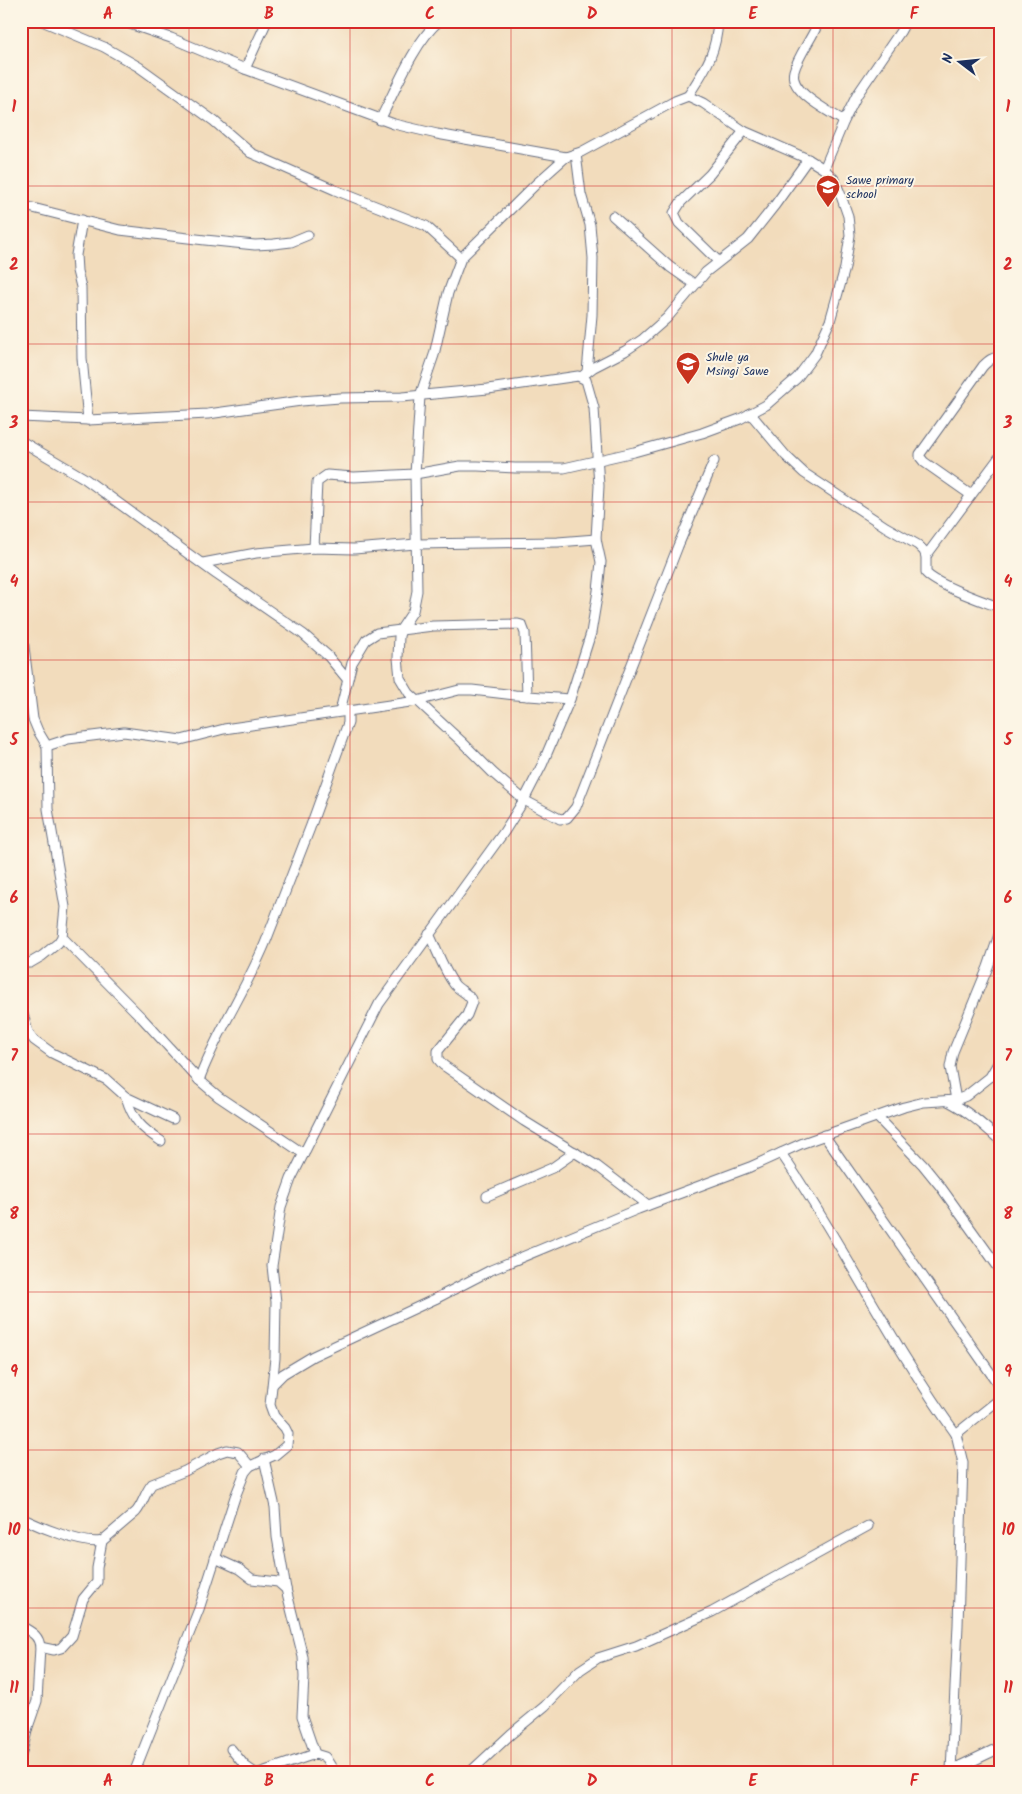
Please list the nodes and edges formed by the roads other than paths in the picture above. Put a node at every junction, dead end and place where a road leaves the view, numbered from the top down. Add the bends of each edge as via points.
1 (42, 21) edge
2 (121, 21) edge
3 (267, 21) edge
4 (439, 21) edge
5 (718, 21) edge
6 (819, 21) edge
7 (906, 21) edge
8 (245, 69) junction
9 (688, 96) junction
10 (380, 120) junction
11 (844, 121) junction
12 (744, 132) junction
13 (576, 154) junction
14 (566, 157) junction
15 (808, 159) junction
16 (824, 169) junction
17 (21, 205) edge
18 (613, 216) dead end
19 (82, 220) junction
20 (308, 235) dead end
21 (462, 258) junction
22 (718, 261) junction
23 (694, 284) junction
24 (1001, 358) edge
25 (584, 374) junction
26 (420, 396) junction
27 (750, 413) junction
28 (21, 417) edge
29 (88, 420) junction
30 (21, 441) edge
31 (1001, 455) edge
32 (597, 460) junction
33 (714, 461) dead end
34 (415, 474) junction
35 (971, 495) junction
36 (596, 539) junction
37 (416, 544) junction
38 (314, 548) junction
39 (926, 556) junction
40 (203, 563) junction
41 (1001, 608) edge
42 (21, 623) edge
43 (401, 629) junction
44 (347, 679) junction
45 (527, 696) junction
46 (570, 699) junction
47 (418, 701) junction
48 (344, 711) junction
49 (47, 746) junction
50 (524, 800) junction
51 (1001, 929) edge
52 (429, 934) junction
53 (62, 937) junction
54 (21, 963) edge
55 (21, 1006) edge
56 (1001, 1058) edge
57 (199, 1080) junction
58 (126, 1097) junction
59 (952, 1100) junction
60 (877, 1118) junction
61 (172, 1119) dead end
62 (824, 1136) junction
63 (161, 1140) dead end
64 (1001, 1141) edge
65 (575, 1152) junction
66 (780, 1153) junction
67 (304, 1154) junction
68 (487, 1196) dead end
69 (648, 1205) junction
70 (1001, 1271) edge
71 (272, 1384) junction
72 (1001, 1388) edge
73 (1001, 1398) edge
74 (956, 1434) junction
75 (264, 1460) junction
76 (250, 1466) junction
77 (21, 1518) edge
78 (868, 1526) dead end
79 (102, 1541) junction
80 (215, 1558) junction
81 (286, 1589) junction
82 (21, 1626) edge
83 (40, 1647) junction
84 (1001, 1747) edge
85 (231, 1749) dead end
86 (315, 1754) junction
87 (21, 1756) edge
88 (948, 1772) edge
89 (134, 1773) edge
90 (255, 1773) edge
91 (259, 1773) edge
92 (335, 1773) edge
93 (469, 1773) edge

1 - 21 street via 104,47 138,67 214,121 251,153 426,226
2 - 8 street
3 - 8 street
4 - 10 street via 424,38
5 - 9 street via 711,58
6 - 11 street via 794,71 794,81 801,92
7 - 11 street
8 - 10 street
9 - 12 street
9 - 13 street
10 - 14 street via 437,134
11 - 16 street
12 - 15 street
12 - 22 street via 674,214 679,223
13 - 14 street
13 - 25 street via 593,258 590,349
14 - 21 street
15 - 16 street
15 - 22 street via 748,240
16 - 27 street via 834,179 840,193 850,235 845,268 830,321 815,354 797,378 766,405
17 - 19 street
18 - 23 street
19 - 20 street via 135,232 255,245 291,242
19 - 29 street via 76,271 81,287 82,358
21 - 26 street via 448,293 434,355
22 - 23 street
23 - 25 street via 667,318 644,339
24 - 35 street via 990,360 983,366 920,454 924,462
25 - 26 street
25 - 32 street via 592,397
26 - 29 street via 340,398 208,414
26 - 34 street
27 - 32 street via 702,433
27 - 39 street via 804,473 918,545
28 - 29 street
30 - 40 street via 84,478
31 - 35 street
32 - 34 street via 564,468 469,466
32 - 36 street
33 - 50 street via 576,807 567,818 560,819
34 - 37 street
34 - 38 street via 354,477 327,474 322,477 317,482
35 - 39 street
36 - 37 street
36 - 46 street via 602,562 598,591 591,633
37 - 38 street via 354,549
37 - 43 street via 416,602
38 - 40 street via 256,553
39 - 41 street via 925,569 929,576
40 - 44 street via 303,634
42 - 49 street via 33,719
43 - 44 street via 377,633 366,640 352,663
43 - 45 street via 492,623 522,625
43 - 47 street via 398,646 400,678 409,694
44 - 48 street
45 - 46 street
45 - 47 street via 465,690
46 - 50 street
47 - 48 street
47 - 50 street
48 - 49 street via 224,729 180,740 124,732 68,739
48 - 57 street via 348,722 259,959 214,1044
49 - 53 street via 48,809 65,907
50 - 52 street
51 - 59 street via 953,1052 950,1067
52 - 65 street via 454,985 470,996 472,1002 467,1015 438,1051 438,1059 524,1121
52 - 67 street via 379,1004
53 - 54 street via 42,956 30,963
53 - 57 street
55 - 58 street via 28,1032 34,1040 52,1053 107,1080
56 - 59 street via 990,1077 966,1096
57 - 67 street
58 - 61 street
58 - 63 street via 139,1124
59 - 60 street via 924,1102
59 - 64 street
60 - 62 street
60 - 70 street via 923,1165
62 - 66 street
62 - 72 street
65 - 68 street via 552,1168
65 - 69 street
66 - 69 street
66 - 74 street via 806,1190 905,1359
67 - 71 street via 281,1207 274,1249 272,1266 276,1302
69 - 71 street via 491,1270 313,1356
71 - 75 street via 271,1411 285,1428 288,1441 283,1450
73 - 74 street
74 - 88 street via 963,1463 958,1625
75 - 76 street
75 - 81 street via 275,1507
76 - 79 street via 238,1452 227,1450 152,1484 136,1512
76 - 80 street via 235,1497
77 - 79 street via 72,1538
78 - 93 street via 712,1612 636,1646 598,1658 580,1670 545,1706
79 - 83 street via 97,1582 83,1599 72,1636 61,1648
80 - 81 street via 240,1569 252,1579 278,1582
80 - 89 street via 199,1609
81 - 86 street via 303,1657 302,1716
82 - 83 street via 37,1636
83 - 87 street via 37,1701
84 - 88 street
85 - 90 street
86 - 91 street
86 - 92 street via 324,1757

